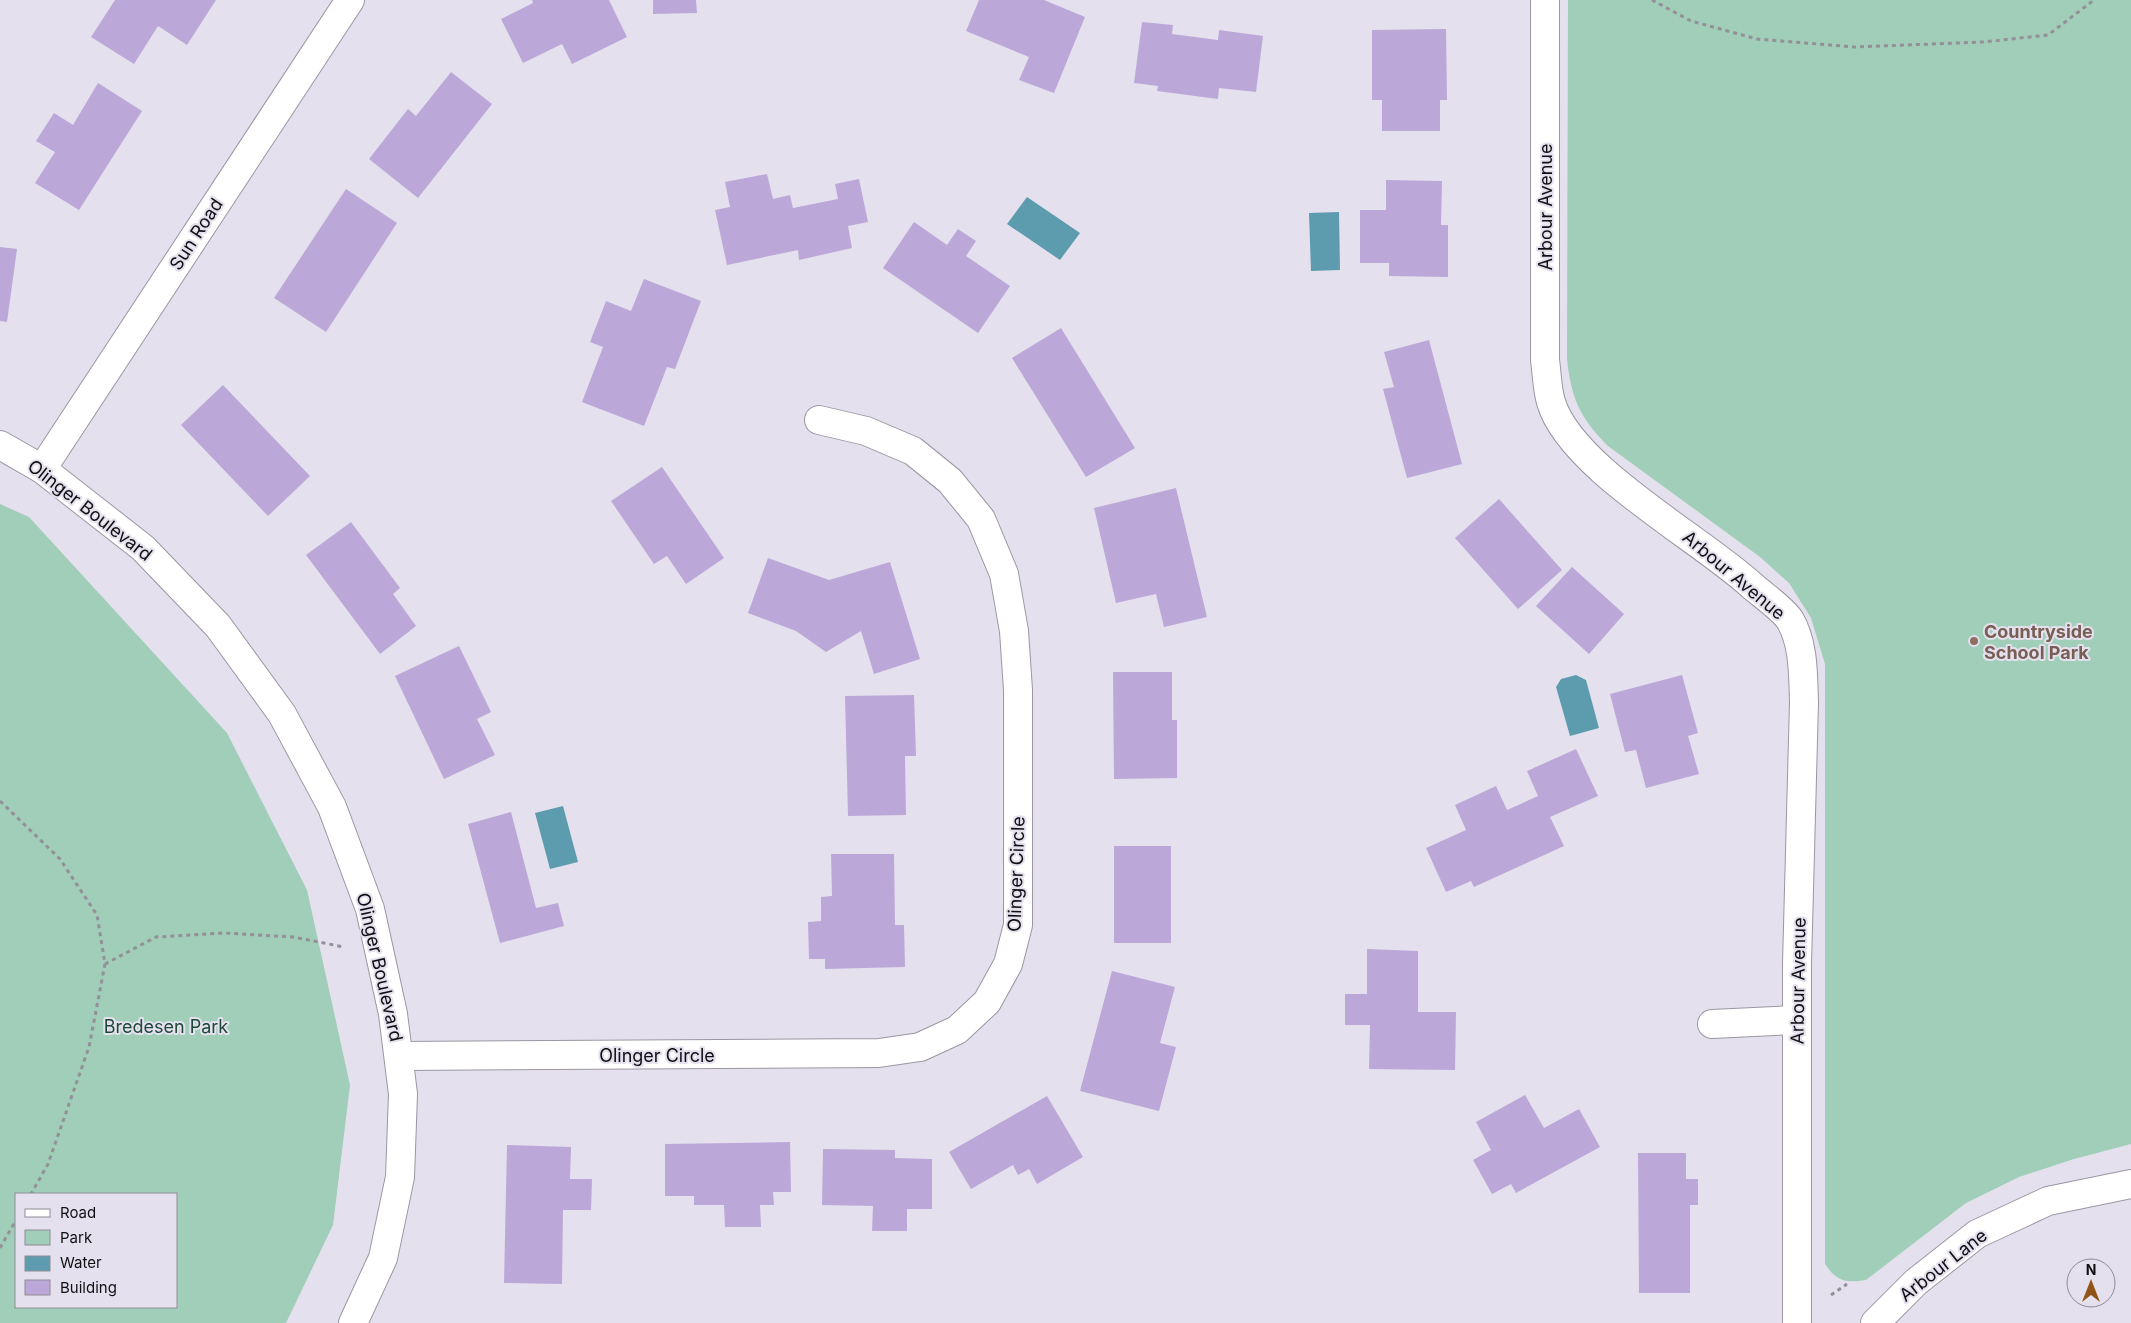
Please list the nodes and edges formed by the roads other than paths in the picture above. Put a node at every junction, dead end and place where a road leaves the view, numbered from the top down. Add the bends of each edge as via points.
1 (350, 0) edge
2 (1545, 0) edge
3 (819, 420) dead end
4 (0, 445) edge
5 (42, 469) junction
6 (1796, 1020) junction
7 (1712, 1024) dead end
8 (400, 1056) junction
9 (2131, 1184) edge
10 (353, 1323) edge
11 (1797, 1323) edge
12 (1874, 1323) edge

1 - 5 street, Sun Road
2 - 6 street, Arbour Avenue via 1545,360 1551,403 1572,441 1602,469 1733,568 1789,619 1803,660
3 - 8 street, Olinger Circle via 866,431 913,451 950,481 981,519 1004,574 1014,631 1018,690 1018,925 1008,964 987,1002 957,1030 920,1047 879,1053
4 - 5 street, Olinger Boulevard
5 - 8 street, Olinger Boulevard via 143,548 218,626 282,714 332,807 370,909
6 - 7 street
6 - 11 street, Arbour Avenue
8 - 10 street, Olinger Boulevard via 403,1094 400,1177 383,1258
9 - 12 street, Arbour Lane via 2048,1201 1977,1234 1916,1282

